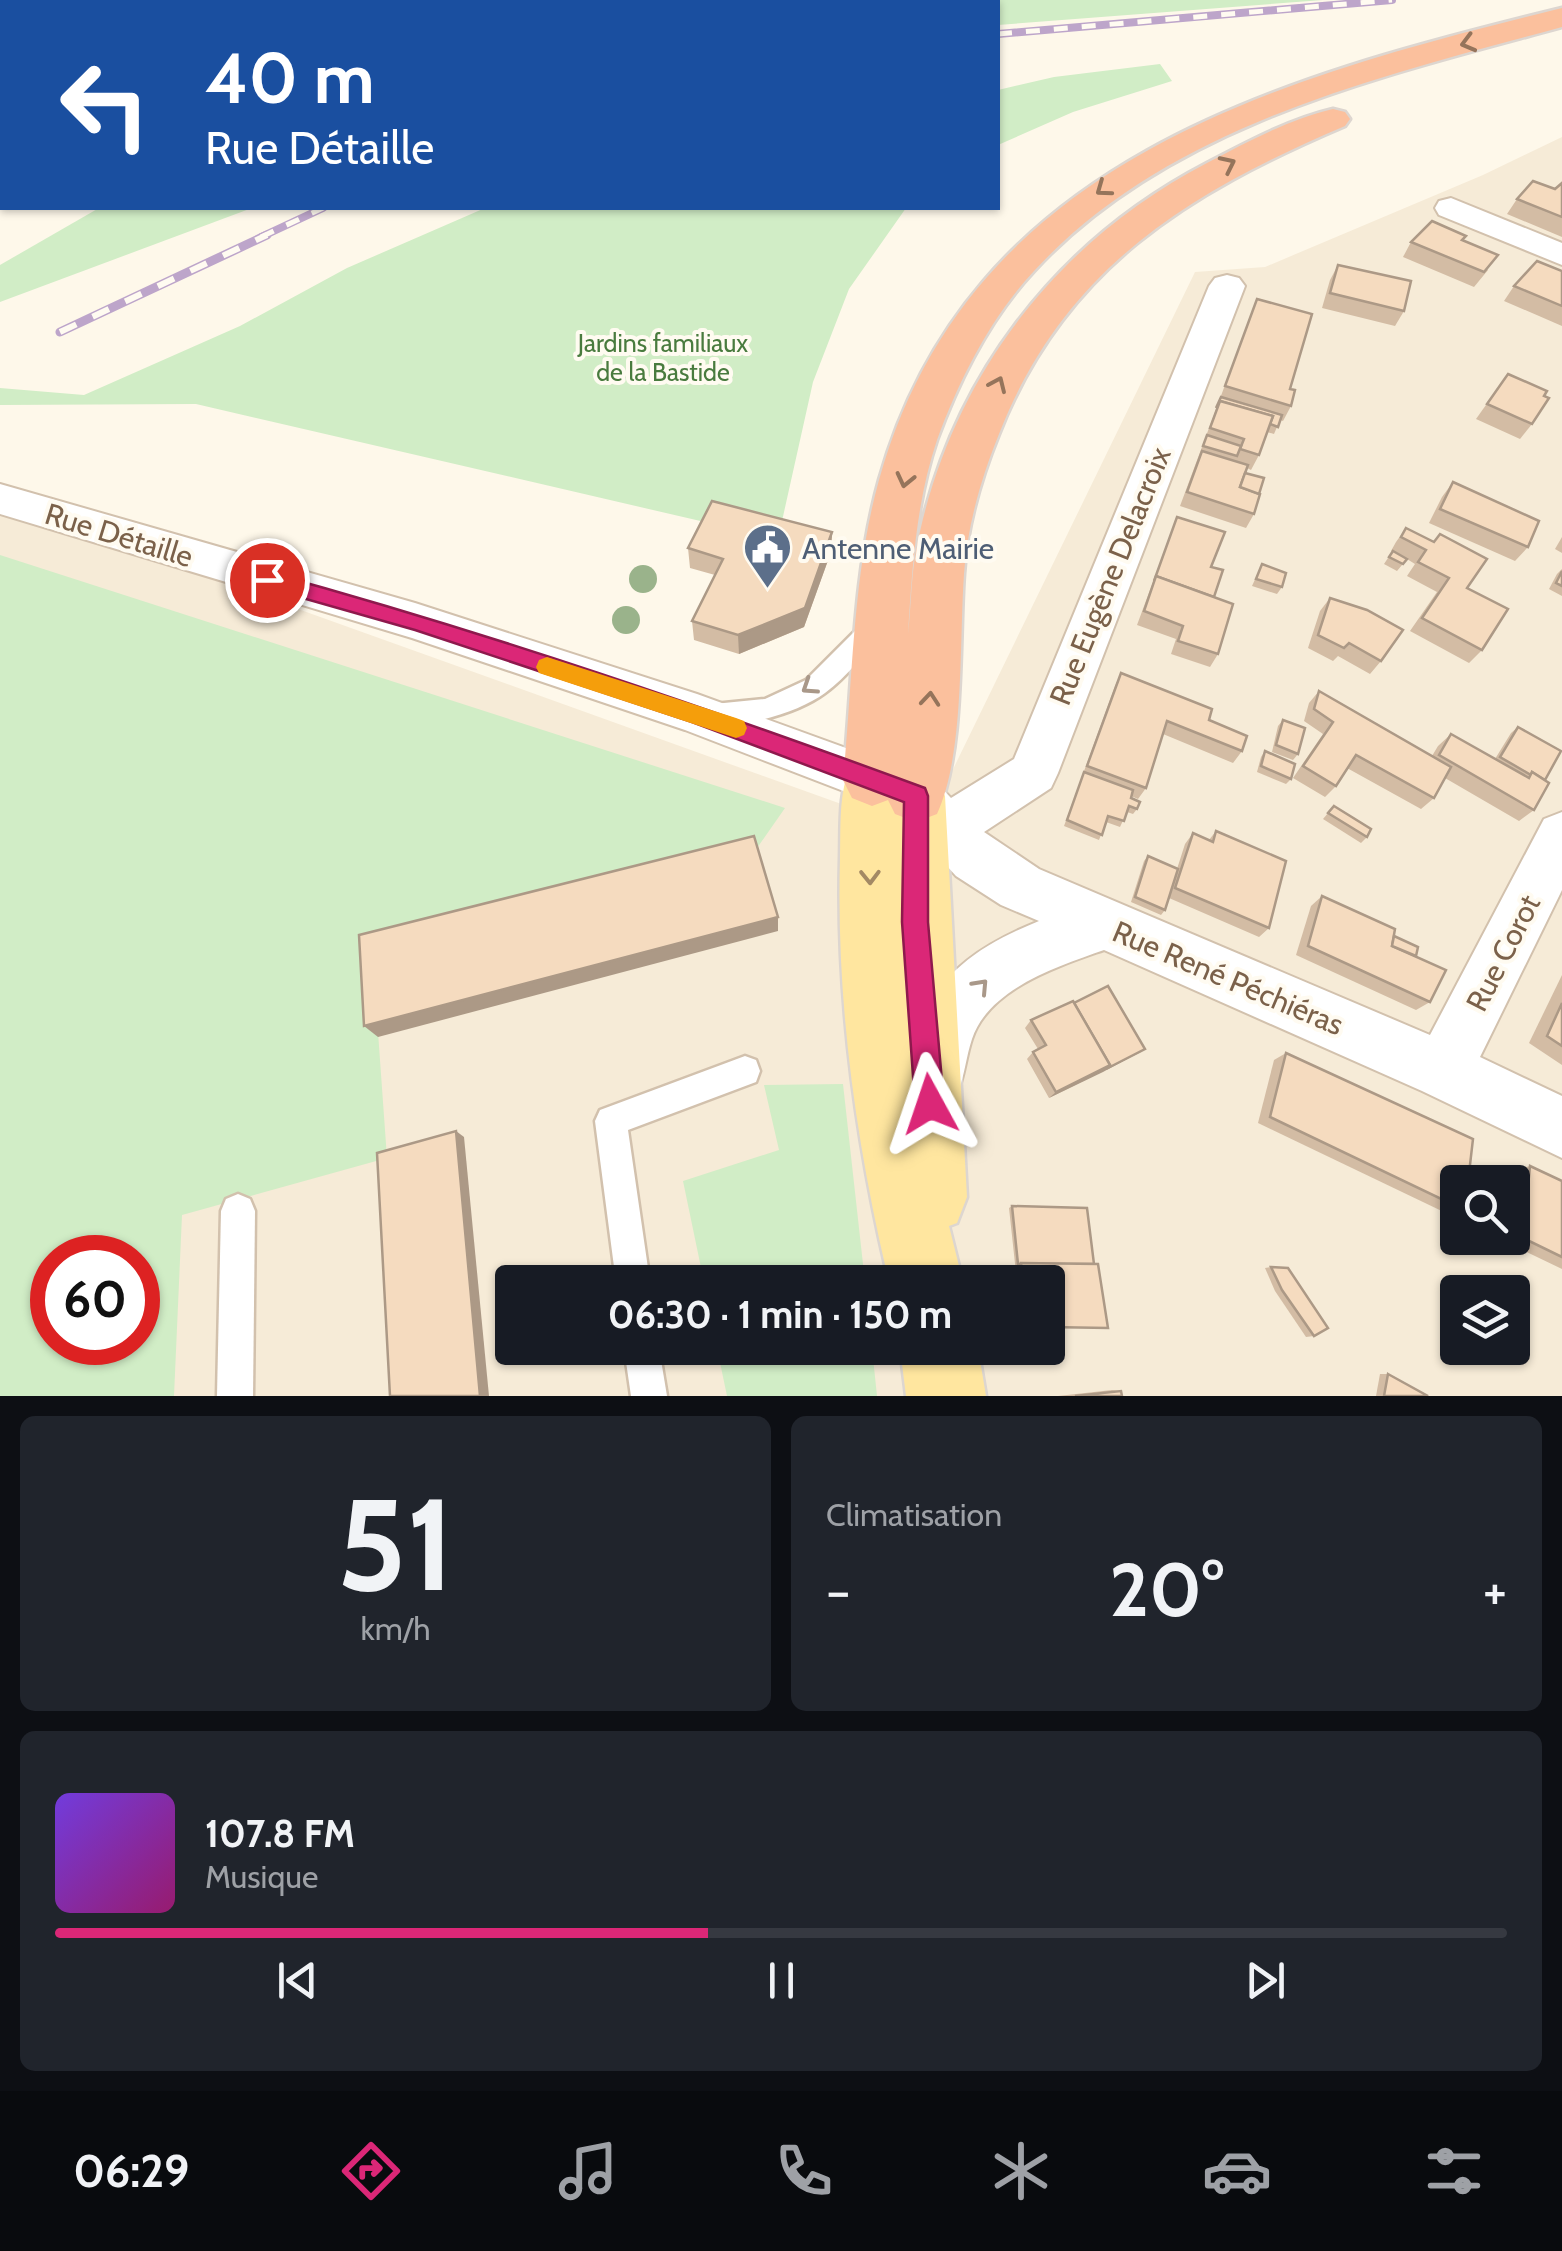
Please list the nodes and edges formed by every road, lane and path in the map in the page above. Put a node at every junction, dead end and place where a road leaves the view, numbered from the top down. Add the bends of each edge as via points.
1 (1562, 18) edge
2 (1562, 55) edge
3 (1451, 208) dead end
4 (1562, 255) edge
5 (1226, 286) dead end
6 (0, 499) edge
7 (880, 620) junction
8 (697, 714) junction
9 (912, 801) junction
10 (1562, 836) edge
11 (1104, 924) junction
12 (745, 1070) dead end
13 (1443, 1070) junction
14 (930, 1104) junction
15 (1562, 1128) edge
16 (238, 1210) dead end
17 (631, 1265) edge
18 (926, 1265) edge
19 (930, 1265) edge
20 (644, 1365) edge
21 (941, 1365) edge
22 (235, 1396) edge
23 (649, 1396) edge
24 (946, 1396) edge

1 -> 7 highway via 1242,114 1123,175 1068,215 1006,277 953,354 914,441
9 -> 2 highway via 929,714 942,547 971,446 1006,366 1058,289 1166,198 1275,141
3 - 4 street
5 - 9 street, Rue Eugène Delacroix via 1033,773 1008,793
6 - 8 street, Rue Détaille via 416,621
7 -> 8 lane, Rue Détaille via 815,687 767,709
7 - 9 highway
8 - 9 street, Rue Détaille
9 - 11 street, Rue René Péchiéras via 974,859
9 - 14 main road
9 -> 18 main road via 870,919 893,1140
10 - 13 street, Rue Corot
11 - 13 street, Rue René Péchiéras
14 -> 11 street via 948,1025 979,985 1025,952
12 - 17 lane via 611,1121
13 - 15 street, Rue René Péchiéras
14 - 19 main road
16 - 22 lane
20 - 23 lane
21 - 24 main road

